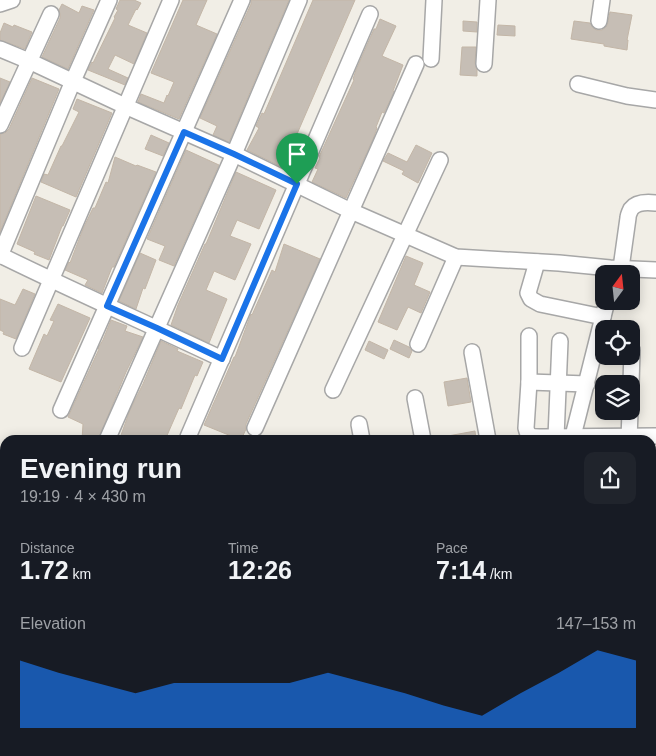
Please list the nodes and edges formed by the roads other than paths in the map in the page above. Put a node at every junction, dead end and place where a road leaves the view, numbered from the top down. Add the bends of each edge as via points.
1 (12, 0) edge
2 (109, 0) edge
3 (171, 0) edge
4 (242, 0) edge
5 (299, 0) edge
6 (434, 0) edge
7 (488, 0) edge
8 (602, 0) edge
9 (0, 4) edge
10 (51, 14) dead end
11 (370, 14) dead end
12 (599, 22) dead end
13 (0, 49) edge
14 (431, 59) dead end
15 (29, 61) junction
16 (416, 64) dead end
17 (484, 64) dead end
18 (73, 81) junction
19 (578, 84) dead end
20 (656, 100) edge
21 (125, 106) junction
22 (0, 125) edge
23 (184, 132) junction
24 (234, 154) junction
25 (440, 160) dead end
26 (297, 184) junction
27 (656, 203) edge
28 (351, 211) junction
29 (406, 235) junction
30 (0, 256) edge
31 (456, 257) junction
32 (537, 262) junction
33 (618, 265) edge
34 (595, 267) edge
35 (640, 270) edge
36 (656, 270) edge
37 (51, 280) junction
38 (107, 306) junction
39 (605, 310) edge
40 (603, 317) junction
41 (157, 328) junction
42 (529, 336) dead end
43 (560, 341) dead end
44 (418, 344) dead end
45 (22, 348) dead end
46 (472, 352) dead end
47 (222, 359) junction
48 (529, 382) junction
49 (559, 384) junction
50 (586, 384) junction
51 (333, 390) dead end
52 (415, 398) dead end
53 (61, 410) dead end
54 (630, 420) edge
55 (359, 424) dead end
56 (255, 428) dead end
57 (109, 435) edge
58 (189, 435) edge
59 (361, 435) edge
60 (422, 435) edge
61 (487, 435) edge
62 (530, 435) edge
63 (548, 435) edge
64 (574, 435) edge
65 (629, 435) edge

1 - 9 street
2 - 18 street
3 - 21 street
4 - 23 street
5 - 24 street
6 - 14 street
7 - 17 street
8 - 12 street
10 - 15 street
11 - 26 street
13 - 15 street
15 - 18 street
15 - 22 street
16 - 28 street
18 - 21 street
18 - 30 street
19 - 20 street
21 - 23 street
21 - 37 street
23 - 24 street
23 - 38 street
24 - 26 street
24 - 41 street
25 - 29 street
26 - 28 street
26 - 47 street
27 - 33 street via 642,203 630,211
28 - 29 street
28 - 56 street
29 - 31 street
29 - 51 street
30 - 37 street
31 - 32 street
31 - 44 street
32 - 34 street
32 - 40 street via 528,293 531,299 540,304
35 - 36 street
37 - 38 street
37 - 45 street
38 - 41 street
38 - 53 street
39 - 40 street
40 - 50 street
41 - 47 street
41 - 57 street
42 - 48 street
43 - 49 street
46 - 61 street
47 - 58 street
48 - 49 street
48 - 62 street via 526,428
49 - 50 street
49 - 63 street
50 - 64 street
52 - 60 street
54 - 65 street
55 - 59 street

